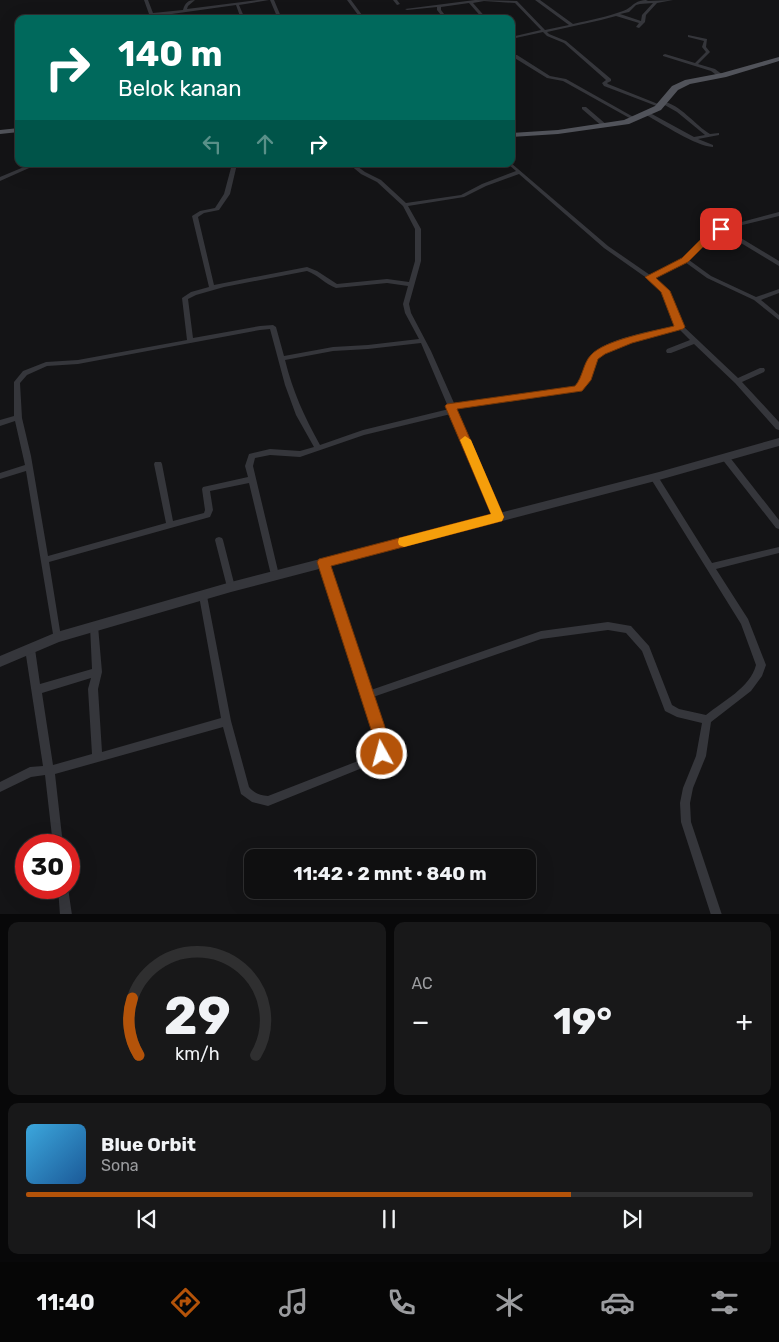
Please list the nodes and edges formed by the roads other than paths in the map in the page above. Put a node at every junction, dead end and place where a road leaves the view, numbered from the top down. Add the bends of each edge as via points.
1 (146, 0) edge
2 (193, 0) edge
3 (267, 0) edge
4 (272, 0) edge
5 (349, 0) edge
6 (484, 0) edge
7 (513, 0) edge
8 (516, 0) edge
9 (537, 0) edge
10 (646, 0) edge
11 (671, 0) edge
12 (470, 2) junction
13 (640, 2) junction
14 (655, 3) junction
15 (236, 4) junction
16 (439, 6) junction
17 (199, 9) junction
18 (407, 9) dead end
19 (184, 11) junction
20 (151, 14) junction
21 (146, 15) edge
22 (200, 15) edge
23 (241, 15) edge
24 (278, 15) edge
25 (360, 15) edge
26 (443, 15) edge
27 (481, 15) edge
28 (618, 15) junction
29 (572, 25) junction
30 (543, 30) junction
31 (689, 36) dead end
32 (515, 37) edge
33 (665, 55) dead end
34 (515, 56) dead end
35 (779, 59) edge
36 (696, 64) junction
37 (722, 75) junction
38 (663, 105) junction
39 (584, 108) dead end
40 (648, 114) junction
41 (635, 119) junction
42 (605, 126) junction
43 (15, 130) edge
44 (0, 132) edge
45 (515, 134) edge
46 (718, 134) dead end
47 (710, 136) junction
48 (695, 140) junction
49 (711, 146) dead end
50 (28, 167) edge
51 (233, 167) edge
52 (355, 167) edge
53 (514, 167) edge
54 (520, 172) junction
55 (0, 179) edge
56 (404, 205) junction
57 (779, 214) edge
58 (721, 229) junction
59 (779, 255) edge
60 (770, 259) junction
61 (685, 260) junction
62 (779, 264) edge
63 (650, 277) junction
64 (410, 284) junction
65 (212, 288) junction
66 (779, 291) edge
67 (756, 299) junction
68 (779, 318) edge
69 (680, 327) junction
70 (423, 340) junction
71 (190, 341) junction
72 (694, 341) junction
73 (669, 351) dead end
74 (281, 359) junction
75 (762, 370) dead end
76 (737, 380) junction
77 (452, 409) junction
78 (18, 418) junction
79 (0, 423) edge
80 (779, 427) edge
81 (779, 442) edge
82 (318, 448) junction
83 (725, 457) junction
84 (158, 464) dead end
85 (29, 467) junction
86 (0, 476) edge
87 (654, 477) junction
88 (252, 479) junction
89 (498, 517) junction
90 (170, 525) junction
91 (779, 526) edge
92 (219, 540) dead end
93 (779, 550) edge
94 (44, 560) junction
95 (324, 562) junction
96 (710, 567) junction
97 (275, 575) junction
98 (231, 587) junction
99 (204, 596) junction
100 (94, 626) junction
101 (57, 637) junction
102 (30, 649) junction
103 (0, 662) edge
104 (97, 672) junction
105 (36, 690) junction
106 (368, 695) junction
107 (706, 720) junction
108 (226, 721) junction
109 (97, 758) junction
110 (49, 770) junction
111 (0, 787) edge
112 (57, 834) edge
113 (64, 899) edge
114 (66, 914) edge
115 (718, 914) edge

1 - 20 street
2 - 19 street
3 - 15 street
4 - 24 street
5 - 25 street
6 - 7 street
6 - 12 street
7 - 8 street
7 - 30 street
9 - 29 street
10 - 13 street
11 - 14 street
12 - 16 street
12 - 27 street
13 - 14 street
13 - 28 street
14 - 28 street via 640,25
15 - 17 street
15 - 23 street
16 - 18 street
16 - 26 street
17 - 19 street
17 - 22 street
19 - 20 street
20 - 21 street
28 - 29 street
29 - 30 street
30 - 32 street
30 - 38 street via 565,42 610,80 604,83 606,85
31 - 36 street via 706,40 704,48 708,52
33 - 36 street
34 - 41 street via 549,77 564,80
35 - 37 main road
36 - 37 street
37 - 38 main road via 680,85
38 - 40 main road
38 - 47 street via 682,112 697,129
39 - 42 street
40 - 41 main road
40 - 48 street
41 - 42 main road
42 - 45 main road
43 - 44 main road
46 - 47 street
47 - 48 street
48 - 49 street
50 - 55 street
51 - 65 street via 227,194 217,209 195,216
52 - 56 street via 379,181
53 - 54 street
54 - 56 street via 462,196
54 - 63 street via 606,247
56 - 64 street via 418,229 418,261
57 - 58 street
58 - 60 street
58 - 61 street via 709,236
59 - 60 street
60 - 62 street
61 - 63 street
61 - 67 street via 709,277
63 - 69 street via 665,291
64 - 65 street via 387,281 336,286 317,272 308,270
64 - 70 street via 406,304 408,313
65 - 71 street via 185,298
66 - 67 street
67 - 68 street
69 - 72 street
69 - 77 street via 602,351 594,358 586,380 578,389
70 - 74 street via 332,349
70 - 77 street
71 - 74 street via 273,327
71 - 78 street via 32,369 17,382
72 - 73 street
72 - 76 street
74 - 82 street via 300,415
75 - 76 street
76 - 80 street
77 - 82 street
77 - 89 street
78 - 79 street
78 - 85 street
81 - 83 street
82 - 88 street via 295,455 270,452 252,456 249,466
83 - 87 street
83 - 91 street
84 - 90 street
85 - 86 street
85 - 94 street
87 - 89 street
87 - 96 street
88 - 90 street via 206,489 208,514
88 - 97 street
89 - 95 street
90 - 94 street
92 - 98 street
93 - 96 street
94 - 101 street
95 - 97 street
95 - 106 street
96 - 107 street via 745,622 761,671 754,682
97 - 98 street
98 - 99 street
99 - 100 street
99 - 108 street
100 - 101 street
100 - 104 street
101 - 102 street
102 - 103 street
102 - 105 street
104 - 105 street
104 - 109 street via 93,690
105 - 110 street
106 - 107 street via 541,635 616,626 628,629 646,650 668,708
106 - 108 street via 384,748 382,754 268,801 258,800 245,790
107 - 115 street via 701,756 685,803 686,822
108 - 109 street
109 - 110 street
110 - 111 street via 30,772
110 - 112 street
113 - 114 street

